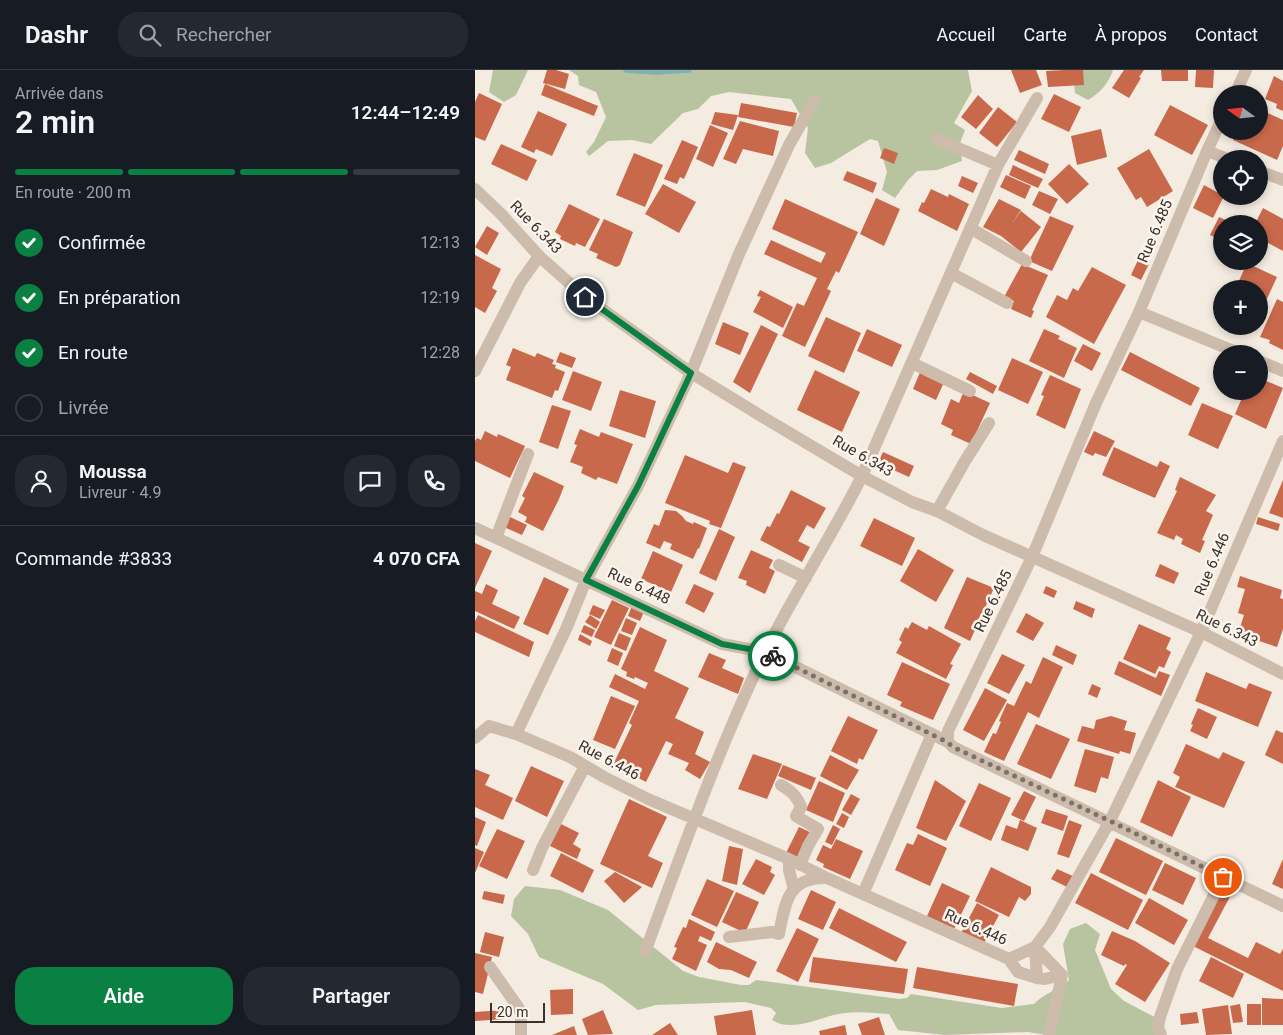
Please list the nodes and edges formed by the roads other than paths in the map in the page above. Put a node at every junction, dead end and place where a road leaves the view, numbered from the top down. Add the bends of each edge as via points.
1 (1246, 70) edge
2 (1239, 85) edge
3 (1037, 98) dead end
4 (814, 101) dead end
5 (1213, 138) edge
6 (937, 139) dead end
7 (1207, 151) junction
8 (1213, 153) edge
9 (998, 166) junction
10 (1268, 174) edge
11 (1283, 180) edge
12 (475, 189) edge
13 (970, 228) junction
14 (539, 256) junction
15 (1026, 261) dead end
16 (951, 273) junction
17 (1007, 303) dead end
18 (1139, 312) junction
19 (1219, 345) edge
20 (912, 363) junction
21 (1268, 365) edge
22 (475, 371) edge
23 (1283, 371) edge
24 (691, 373) junction
25 (969, 391) dead end
26 (989, 423) dead end
27 (1283, 441) edge
28 (528, 454) dead end
29 (862, 476) junction
30 (937, 511) junction
31 (475, 528) edge
32 (496, 538) junction
33 (1032, 557) junction
34 (779, 565) dead end
35 (806, 578) junction
36 (586, 580) junction
37 (1201, 632) junction
38 (765, 652) junction
39 (1283, 674) edge
40 (475, 721) edge
41 (489, 726) junction
42 (517, 734) junction
43 (932, 734) junction
44 (475, 738) edge
45 (947, 742) junction
46 (585, 766) junction
47 (781, 785) dead end
48 (695, 819) junction
49 (1110, 821) junction
50 (794, 862) junction
51 (533, 870) dead end
52 (1223, 877) junction
53 (827, 878) junction
54 (794, 890) junction
55 (863, 894) junction
56 (1283, 906) edge
57 (729, 937) dead end
58 (1035, 947) junction
59 (645, 952) dead end
60 (1009, 959) junction
61 (490, 967) dead end
62 (1062, 975) junction
63 (1037, 978) junction
64 (521, 1035) edge
65 (1049, 1035) edge
66 (1161, 1035) edge

1 - 2 street
3 - 9 street
4 - 24 street via 789,145 743,246
5 - 7 street, Rue 6.485
6 - 9 street
7 - 8 street
7 - 18 street, Rue 6.485
9 - 13 street
10 - 11 street
12 - 14 street, Rue 6.343
13 - 15 street
13 - 16 street
14 - 22 street via 520,283
14 - 24 street, Rue 6.343 via 585,297
16 - 17 street
16 - 20 street
18 - 19 street
18 - 33 street, Rue 6.485 via 1096,403
20 - 25 street
20 - 29 street
21 - 23 street
24 - 29 street, Rue 6.343
24 - 36 street via 638,486
26 - 30 street
27 - 37 street, Rue 6.446
28 - 32 street
29 - 30 street, Rue 6.343
29 - 35 street
30 - 33 street, Rue 6.343
31 - 32 street, Rue 6.448
32 - 36 street, Rue 6.448
33 - 37 street, Rue 6.343
33 - 45 street, Rue 6.485 via 948,731
34 - 35 street
35 - 38 street
36 - 38 street, Rue 6.448 via 722,644
36 - 42 street
37 - 39 street, Rue 6.343
37 - 49 street, Rue 6.446
38 - 43 street, Rue 6.448
38 - 48 street
40 - 41 street, Rue 6.446
41 - 42 street, Rue 6.446
41 - 44 street
42 - 46 street, Rue 6.446
43 - 45 street, Rue 6.448
43 - 55 street
45 - 49 street
46 - 48 street, Rue 6.446
46 - 51 street
47 - 50 street via 799,801 801,807 796,816 818,829
48 - 50 street, Rue 6.446
48 - 59 street
49 - 52 street
49 - 58 street, Rue 6.446 via 1050,927
50 - 53 street, Rue 6.446
50 - 54 street via 789,870
52 - 56 street
52 - 66 street via 1177,969 1160,1017
53 - 54 street via 810,878
53 - 55 street, Rue 6.446
54 - 57 street via 787,899 779,934
55 - 60 street, Rue 6.446
58 - 60 street, Rue 6.446
58 - 62 street
58 - 63 street
60 - 63 street via 1018,972
61 - 64 street via 521,1013
62 - 63 street
62 - 65 street

